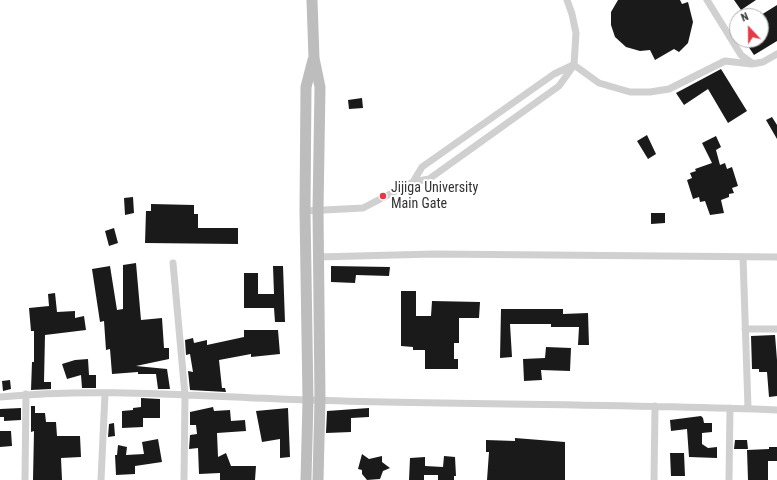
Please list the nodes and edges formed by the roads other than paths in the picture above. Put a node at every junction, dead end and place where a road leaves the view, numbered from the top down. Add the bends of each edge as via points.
1 (312, 0) edge
2 (567, 0) edge
3 (707, 0) edge
4 (777, 54) edge
5 (314, 58) junction
6 (752, 64) junction
7 (574, 65) junction
8 (413, 182) junction
9 (318, 210) junction
10 (305, 211) junction
11 (318, 257) junction
12 (744, 257) junction
13 (777, 258) edge
14 (173, 263) dead end
15 (745, 329) junction
16 (777, 329) edge
17 (26, 394) junction
18 (105, 394) junction
19 (185, 395) junction
20 (0, 397) edge
21 (308, 400) junction
22 (320, 400) junction
23 (655, 406) junction
24 (730, 408) junction
25 (748, 408) junction
26 (777, 410) edge
27 (25, 480) edge
28 (101, 480) edge
29 (184, 480) edge
30 (306, 480) edge
31 (318, 480) edge
32 (654, 480) edge
33 (728, 480) edge

1 - 5 main road
2 - 7 street via 576,34
3 - 6 street via 741,55
4 - 6 street via 763,62
5 - 9 main road via 320,87
5 - 10 main road via 306,87
6 - 7 street via 725,61 669,89 650,92 630,92 599,82
7 - 8 street via 554,74 422,167
7 - 8 street via 559,86 429,179
8 - 9 street via 362,208
9 - 10 street
9 - 11 main road
10 - 21 main road
11 - 12 street via 434,254
11 - 22 main road
12 - 13 street
12 - 15 street
14 - 19 street
15 - 16 street
15 - 25 street
17 - 18 street
17 - 20 street
17 - 27 street
18 - 19 street
18 - 28 street
19 - 21 street
19 - 29 street
21 - 22 street
21 - 30 main road
22 - 23 street
22 - 31 main road
23 - 24 street
23 - 32 street
24 - 25 street
24 - 33 street
25 - 26 street

